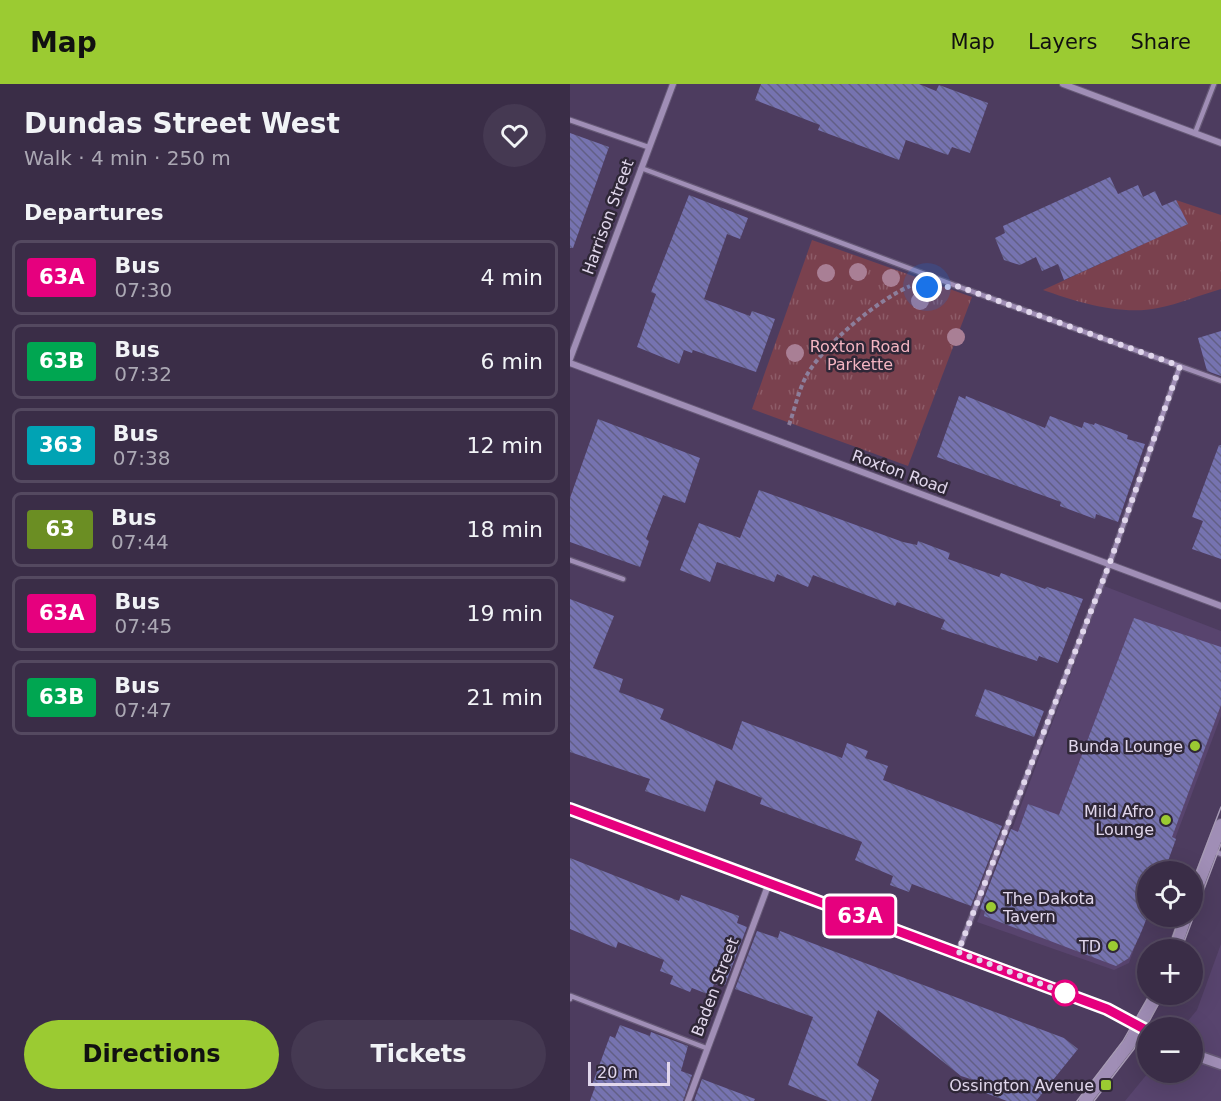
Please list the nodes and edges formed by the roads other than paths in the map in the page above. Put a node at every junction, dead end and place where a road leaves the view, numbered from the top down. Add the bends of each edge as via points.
1 (673, 84) edge
2 (1063, 84) edge
3 (1214, 84) edge
4 (570, 120) edge
5 (1195, 134) junction
6 (1221, 143) edge
7 (648, 147) junction
8 (641, 168) junction
9 (570, 361) edge
10 (1180, 366) junction
11 (1221, 381) edge
12 (570, 560) edge
13 (1109, 565) junction
14 (623, 579) dead end
15 (1221, 606) edge
16 (570, 809) edge
17 (1221, 825) edge
18 (1216, 852) edge
19 (1203, 878) edge
20 (769, 883) junction
21 (958, 952) junction
22 (570, 999) edge
23 (1137, 1025) edge
24 (1137, 1038) edge
25 (706, 1048) junction
26 (1203, 1058) edge
27 (1221, 1064) edge
28 (688, 1101) edge
29 (1085, 1101) edge

1 - 7 street, Harrison Street
2 - 5 street
3 - 5 lane
4 - 7 lane
5 - 6 street
7 - 8 street, Harrison Street
8 - 9 street, Harrison Street
8 - 10 lane
9 - 13 street, Roxton Road
10 - 11 lane
10 - 13 lane
12 - 14 lane
13 - 15 street, Roxton Road
13 - 21 lane
16 - 20 street
17 - 18 main road
18 - 19 main road
20 - 21 street
20 - 25 street, Baden Street
21 - 23 street via 1107,1009
22 - 25 lane via 571,996
24 - 29 main road
25 - 28 street, Baden Street
26 - 27 street

